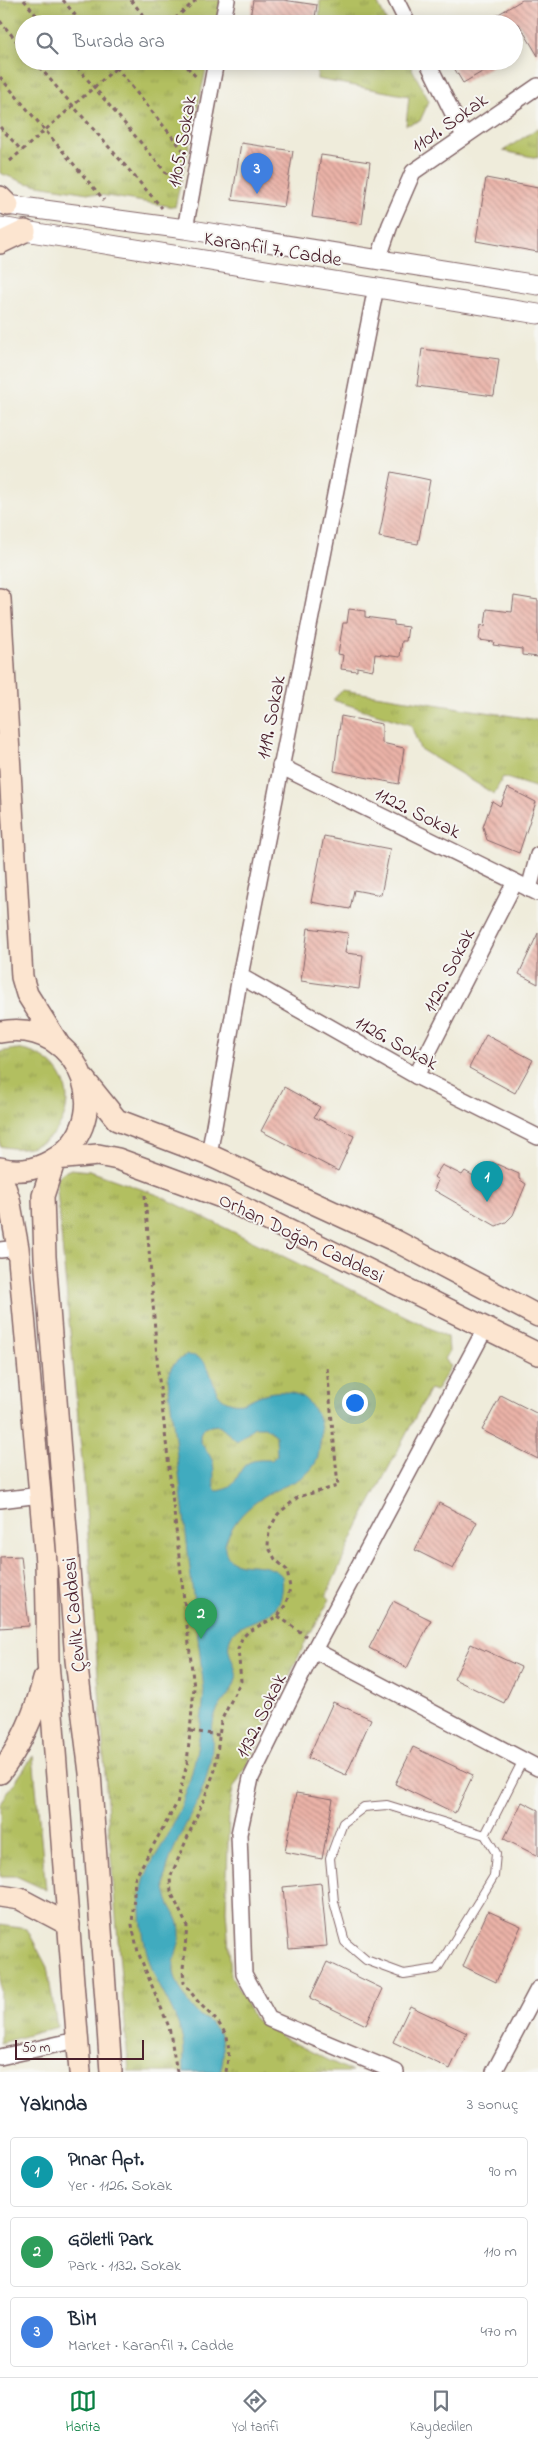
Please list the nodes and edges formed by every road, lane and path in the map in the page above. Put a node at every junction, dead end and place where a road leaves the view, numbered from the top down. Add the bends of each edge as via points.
1 (24, 0) edge
2 (63, 0) edge
3 (131, 0) edge
4 (196, 0) edge
5 (227, 0) edge
6 (396, 0) edge
7 (36, 15) edge
8 (75, 15) edge
9 (143, 15) edge
10 (179, 15) edge
11 (224, 15) edge
12 (404, 15) edge
13 (0, 21) edge
14 (15, 39) edge
15 (42, 70) edge
16 (79, 70) edge
17 (114, 70) edge
18 (118, 70) edge
19 (214, 70) edge
20 (431, 70) edge
21 (0, 76) edge
22 (538, 86) edge
23 (93, 87) junction
24 (72, 106) junction
25 (0, 127) edge
26 (45, 130) junction
27 (464, 136) junction
28 (22, 151) junction
29 (188, 156) dead end
30 (10, 161) dead end
31 (105, 200) dead end
32 (3, 202) edge
33 (190, 202) junction
34 (165, 213) dead end
35 (0, 227) edge
36 (184, 229) junction
37 (25, 231) junction
38 (0, 243) edge
39 (378, 260) junction
40 (538, 285) edge
41 (376, 287) junction
42 (538, 314) edge
43 (0, 599) edge
44 (280, 766) junction
45 (538, 855) edge
46 (514, 882) junction
47 (534, 891) edge
48 (240, 976) junction
49 (0, 1032) edge
50 (58, 1043) junction
51 (416, 1076) junction
52 (84, 1079) junction
53 (538, 1138) edge
54 (209, 1155) junction
55 (55, 1159) junction
56 (0, 1168) edge
57 (0, 1179) edge
58 (145, 1195) dead end
59 (9, 1249) edge
60 (538, 1316) edge
61 (486, 1327) junction
62 (538, 1354) edge
63 (327, 1367) dead end
64 (40, 1495) junction
65 (0, 1500) edge
66 (278, 1616) junction
67 (316, 1647) junction
68 (48, 1662) junction
69 (191, 1731) junction
70 (219, 1735) junction
71 (523, 1760) junction
72 (538, 1768) edge
73 (0, 1773) edge
74 (486, 1835) junction
75 (0, 1896) edge
76 (68, 1925) junction
77 (538, 1989) edge
78 (77, 2040) junction
79 (0, 2057) edge
80 (80, 2072) edge
81 (111, 2072) edge
82 (177, 2072) edge
83 (226, 2072) edge
84 (396, 2072) edge
85 (494, 2072) edge

1 - 7 path
2 - 8 path
3 - 9 path
4 - 10 path
5 - 11 street
6 - 12 street
13 - 14 path
15 - 24 path
16 - 23 path
17 - 23 path
18 - 29 path
19 - 33 street, 1105. Sokak
20 - 27 street
21 - 26 path
22 - 27 street, 1101. Sokak
23 - 24 path
23 - 33 path
24 - 26 path
24 - 34 path
25 - 28 path
26 - 28 path
26 - 31 path
27 - 39 street, 1101. Sokak via 413,172
28 - 30 path
32 - 36 street, Karanfil 7. Cadde
33 - 36 street, 1105. Sokak
35 - 37 street, Karanfil 7. Cadde
36 - 39 street, Karanfil 7. Cadde
37 - 38 main road
37 - 41 street, Karanfil 7. Cadde
39 - 40 street, Karanfil 7. Cadde
41 - 42 street, Karanfil 7. Cadde
41 - 44 street, 1119. Sokak
43 - 50 main road via 22,977 26,994
44 - 46 street, 1122. Sokak
44 - 48 street, 1119. Sokak
45 - 47 street
46 - 47 street, 1122. Sokak
46 - 51 street, 1120. Sokak
48 - 51 street, 1126. Sokak
48 - 54 street, 1119. Sokak
49 - 50 main road via 38,1033
50 - 52 main road via 74,1059
51 - 53 street, 1126. Sokak
52 - 54 main road via 117,1120
52 - 55 main road via 87,1102 83,1124 72,1144
54 - 60 main road via 396,1241
55 - 56 main road via 35,1169 11,1171
55 - 61 main road, Orhan Doğan Caddesi via 105,1156 165,1175 221,1197
55 - 81 main road, Çevlik Caddesi via 43,1196 45,1257 76,1660 90,1773
57 - 59 main road, Çevlik Caddesi via 9,1198
58 - 69 path via 158,1371 194,1688
59 - 64 main road, Çevlik Caddesi
61 - 62 main road, Orhan Doğan Caddesi
61 - 67 street, 1132. Sokak
63 - 66 path via 338,1486 298,1497 278,1514 269,1530 268,1546 275,1559 287,1570 290,1588 286,1604
64 - 65 street
64 - 68 main road, Çevlik Caddesi via 46,1562
66 - 67 path
66 - 70 path via 242,1638 238,1649 241,1681 225,1710
67 - 71 street
67 - 84 street, 1132. Sokak via 251,1778 239,1834 244,1974 269,2020
68 - 73 main road via 35,1712 14,1756
68 - 76 main road, Çevlik Caddesi
69 - 70 path
69 - 82 path via 188,1764 177,1803 135,1878 132,1902 132,1925 138,1952 169,2028
70 - 83 path via 215,1770 170,1878 171,1892 187,1926 184,1983 227,2036
71 - 72 street
71 - 74 lane
74 - 74 lane via 387,1805 364,1807 357,1812 343,1823 330,1858 334,1902 346,1942 366,1960 404,1974 437,1969 494,1876 496,1853
75 - 76 main road via 20,1899
76 - 78 main road, Çevlik Caddesi
77 - 85 street
78 - 79 street
78 - 80 main road, Çevlik Caddesi

